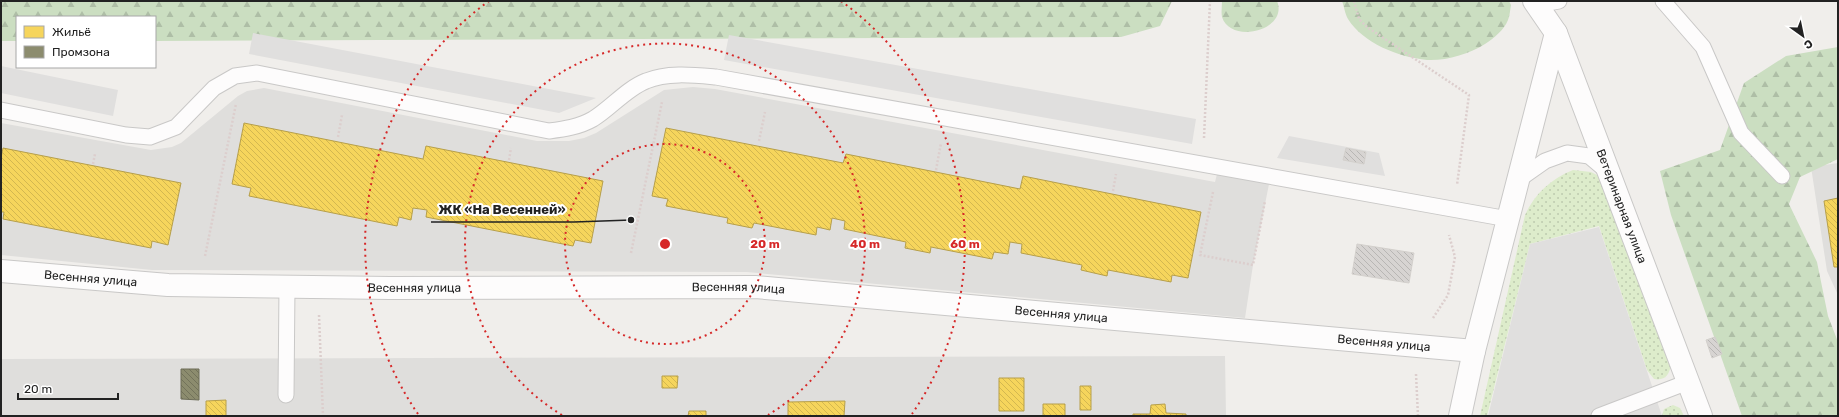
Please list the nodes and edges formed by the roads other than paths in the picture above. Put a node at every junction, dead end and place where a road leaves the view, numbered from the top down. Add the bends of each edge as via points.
1 (1559, 1) edge
2 (1663, 1) edge
3 (1536, 3) edge
4 (1556, 33) junction
5 (1, 110) edge
6 (1609, 174) junction
7 (1782, 176) dead end
8 (1518, 180) junction
9 (1508, 219) junction
10 (1, 271) edge
11 (287, 287) junction
12 (1474, 350) junction
13 (1688, 382) junction
14 (286, 395) dead end
15 (1604, 415) edge
16 (1460, 416) edge
17 (1701, 416) edge

1 - 3 lane
2 - 7 lane via 1703,47 1741,133
3 - 4 street, Ветеринарная улица
4 - 6 street, Ветеринарная улица
4 - 8 street
5 - 9 lane via 150,137 176,127 214,88 235,76 257,73 549,131 571,128 593,119 646,81 673,75 694,75 724,78
6 - 8 lane via 1589,156 1567,153 1545,161
6 - 13 street, Ветеринарная улица
8 - 9 street
9 - 12 street
10 - 11 street, Весенняя улица via 168,285
11 - 12 street, Весенняя улица via 756,287
11 - 14 lane
12 - 16 street
13 - 15 lane
13 - 17 street, Ветеринарная улица

